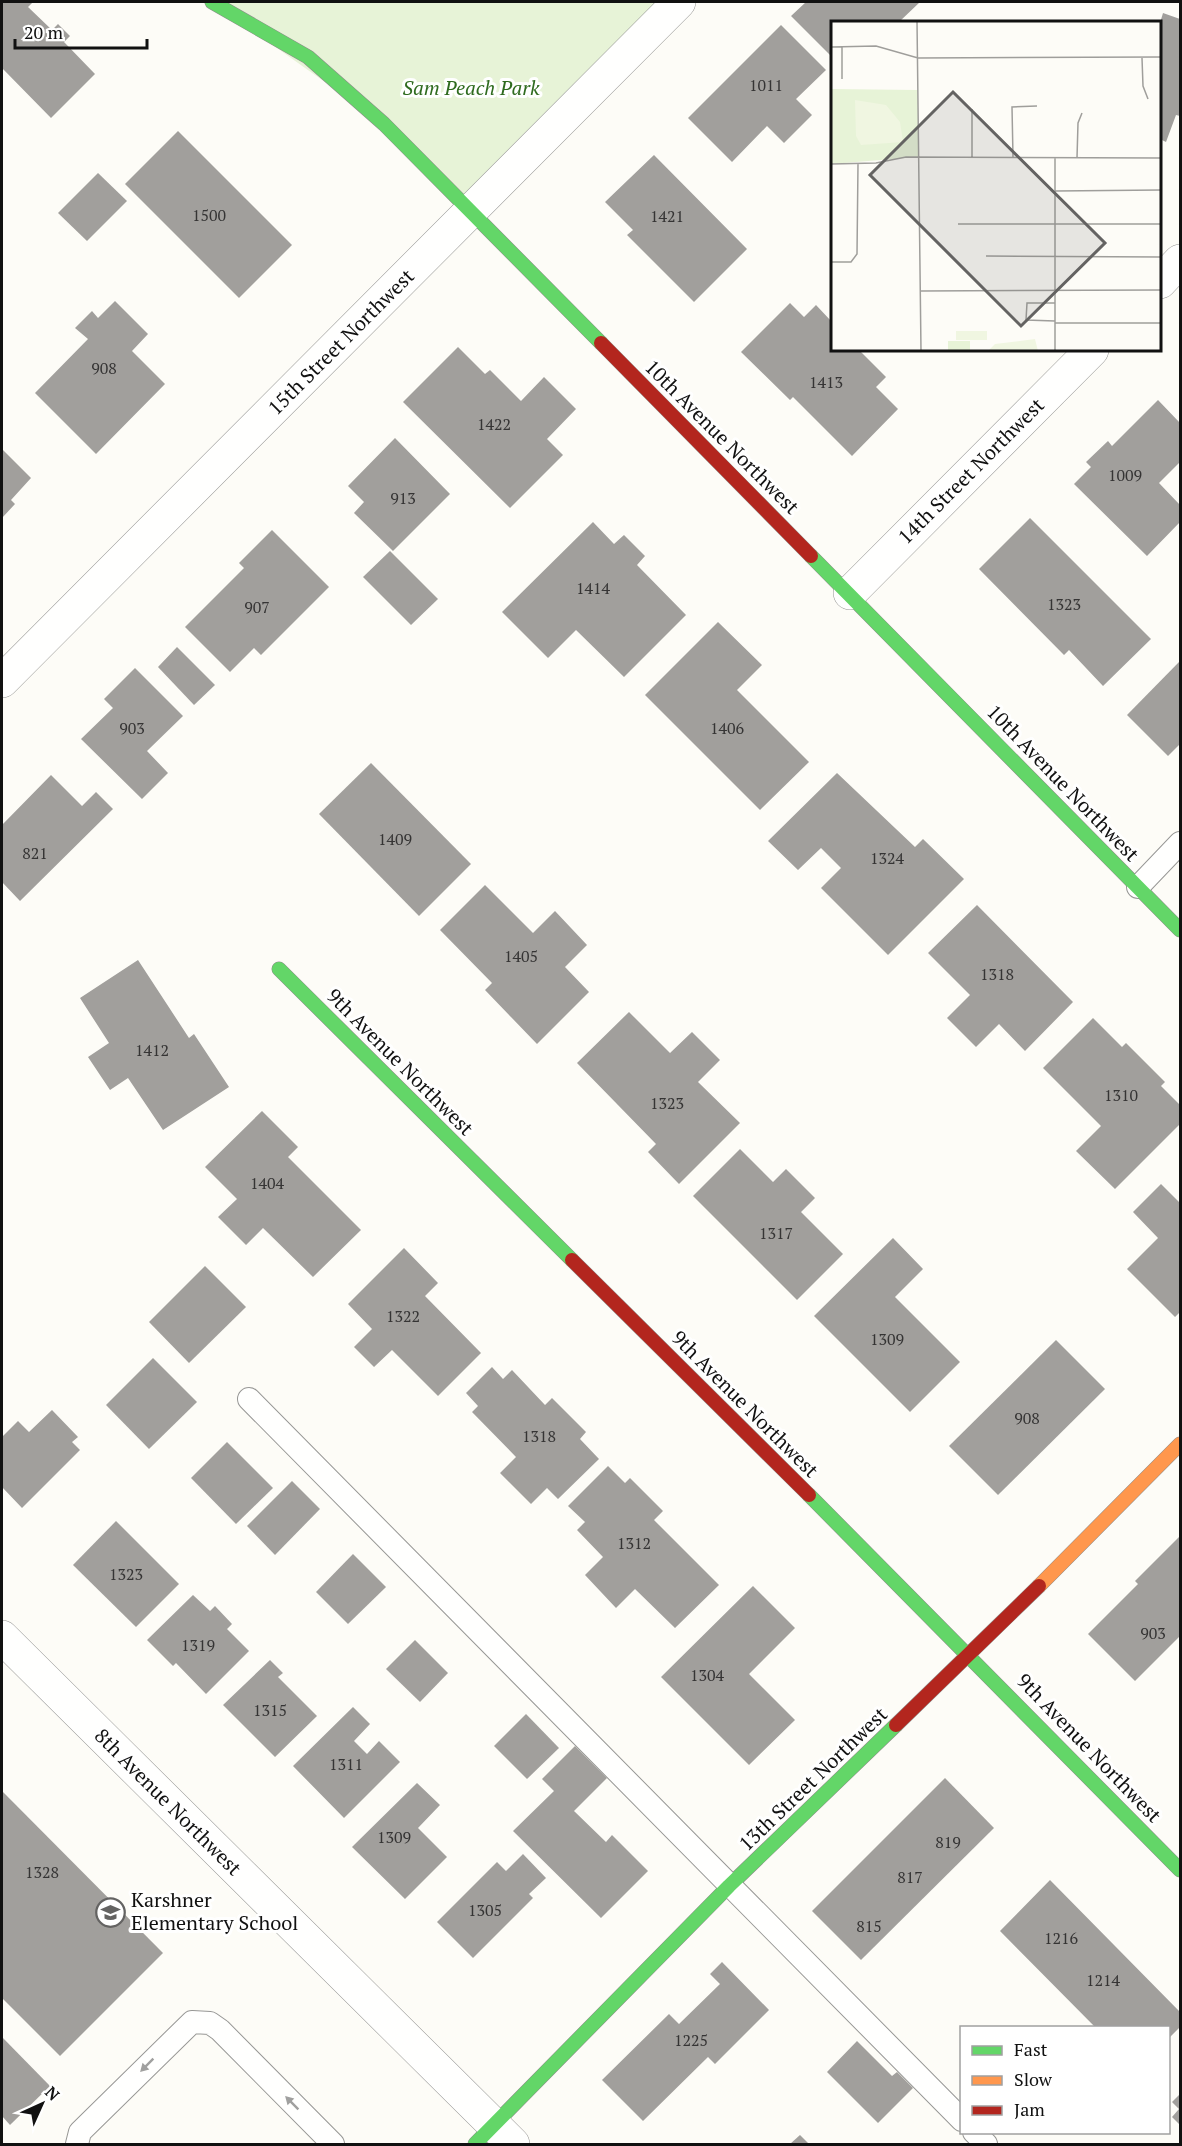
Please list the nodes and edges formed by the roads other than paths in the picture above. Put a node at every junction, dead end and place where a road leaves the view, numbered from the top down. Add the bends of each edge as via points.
1 (212, 2) edge
2 (679, 2) edge
3 (471, 211) junction
4 (1180, 261) edge
5 (1161, 281) edge
6 (1091, 351) edge
7 (850, 593) junction
8 (2, 681) edge
9 (1180, 843) edge
10 (1138, 887) junction
11 (1180, 930) edge
12 (279, 969) dead end
13 (249, 1399) dead end
14 (1180, 1444) edge
15 (2, 1637) edge
16 (970, 1655) junction
17 (1180, 1870) edge
18 (729, 1886) junction
19 (960, 2118) edge
20 (975, 2134) edge
21 (494, 2138) edge
22 (77, 2145) edge
23 (333, 2145) edge
24 (986, 2145) edge

1 - 3 street, 10th Avenue Northwest via 308,57 384,124
2 - 3 street, 15th Street Northwest
3 - 7 street, 10th Avenue Northwest
3 - 8 street, 15th Street Northwest
4 - 5 street
6 - 7 street, 14th Street Northwest
7 - 10 street, 10th Avenue Northwest
9 - 10 lane
10 - 11 street, 10th Avenue Northwest
12 - 16 street, 9th Avenue Northwest
13 - 18 lane
14 - 16 street, 13th Street Northwest
15 - 21 street, 8th Avenue Northwest
16 - 17 street, 9th Avenue Northwest
16 - 18 street, 13th Street Northwest
18 - 19 lane
18 - 21 street, 13th Street Northwest
20 - 24 lane
23 -> 22 lane via 220,2030 210,2023 192,2022 80,2132

